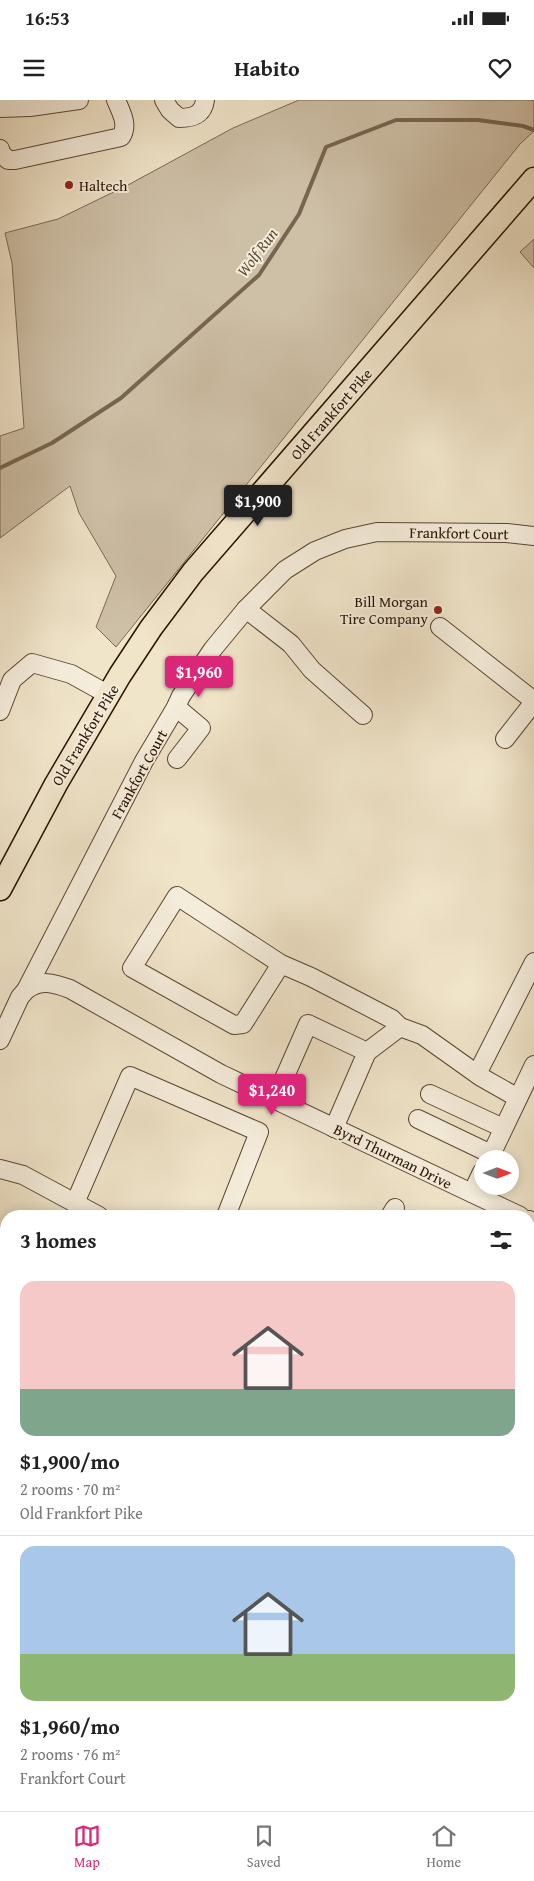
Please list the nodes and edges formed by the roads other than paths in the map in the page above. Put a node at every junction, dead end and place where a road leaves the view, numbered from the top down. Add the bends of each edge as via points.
1 (79, 100) edge
2 (116, 100) edge
3 (164, 100) edge
4 (205, 100) edge
5 (0, 108) edge
6 (0, 148) edge
7 (534, 180) edge
8 (534, 536) edge
9 (246, 609) junction
10 (440, 627) dead end
11 (4, 690) edge
12 (108, 695) junction
13 (534, 701) edge
14 (176, 707) junction
15 (0, 711) edge
16 (363, 716) dead end
17 (505, 739) dead end
18 (177, 759) dead end
19 (0, 889) edge
20 (534, 962) edge
21 (281, 964) junction
22 (26, 990) junction
23 (400, 1027) junction
24 (0, 1040) edge
25 (368, 1052) junction
26 (534, 1064) edge
27 (477, 1074) junction
28 (430, 1094) dead end
29 (518, 1098) junction
30 (275, 1099) junction
31 (418, 1119) dead end
32 (334, 1128) junction
33 (503, 1128) junction
34 (478, 1150) edge
35 (493, 1150) edge
36 (0, 1169) edge
37 (474, 1189) edge
38 (472, 1193) junction
39 (75, 1204) junction
40 (87, 1210) edge
41 (228, 1210) edge
42 (507, 1210) edge

1 - 5 street
2 - 6 street via 124,121 125,131 121,137 16,160 8,160
3 - 4 street via 179,118 199,114
7 - 12 main road, Old Frankfort Pike via 193,572 151,628
8 - 9 street, Frankfort Court via 377,532 345,539 315,551 284,570
9 - 14 street, Frankfort Court via 213,649
9 - 16 street via 291,644 312,670
10 - 13 street
11 - 12 street via 32,663 71,674
11 - 15 street
12 - 19 main road, Old Frankfort Pike
13 - 17 street
14 - 18 street via 201,728
14 - 22 street, Frankfort Court via 144,761
20 - 27 street
21 - 21 street via 243,1024 234,1025 132,968 177,896
21 - 23 street
22 - 24 street, Frankfort Court
22 - 30 street, Byrd Thurman Drive via 44,982 70,989 221,1074
23 - 25 street
23 - 27 street via 422,1035
25 - 30 street via 308,1024
25 - 32 street
26 - 29 street
27 - 29 street
28 - 33 street
29 - 33 street
30 - 32 street, Byrd Thurman Drive
31 - 34 street
32 - 38 street, Byrd Thurman Drive
33 - 35 street
36 - 39 street via 23,1176
37 - 38 street
38 - 42 street, Byrd Thurman Drive
39 - 40 street
39 - 41 street via 130,1076 260,1132

